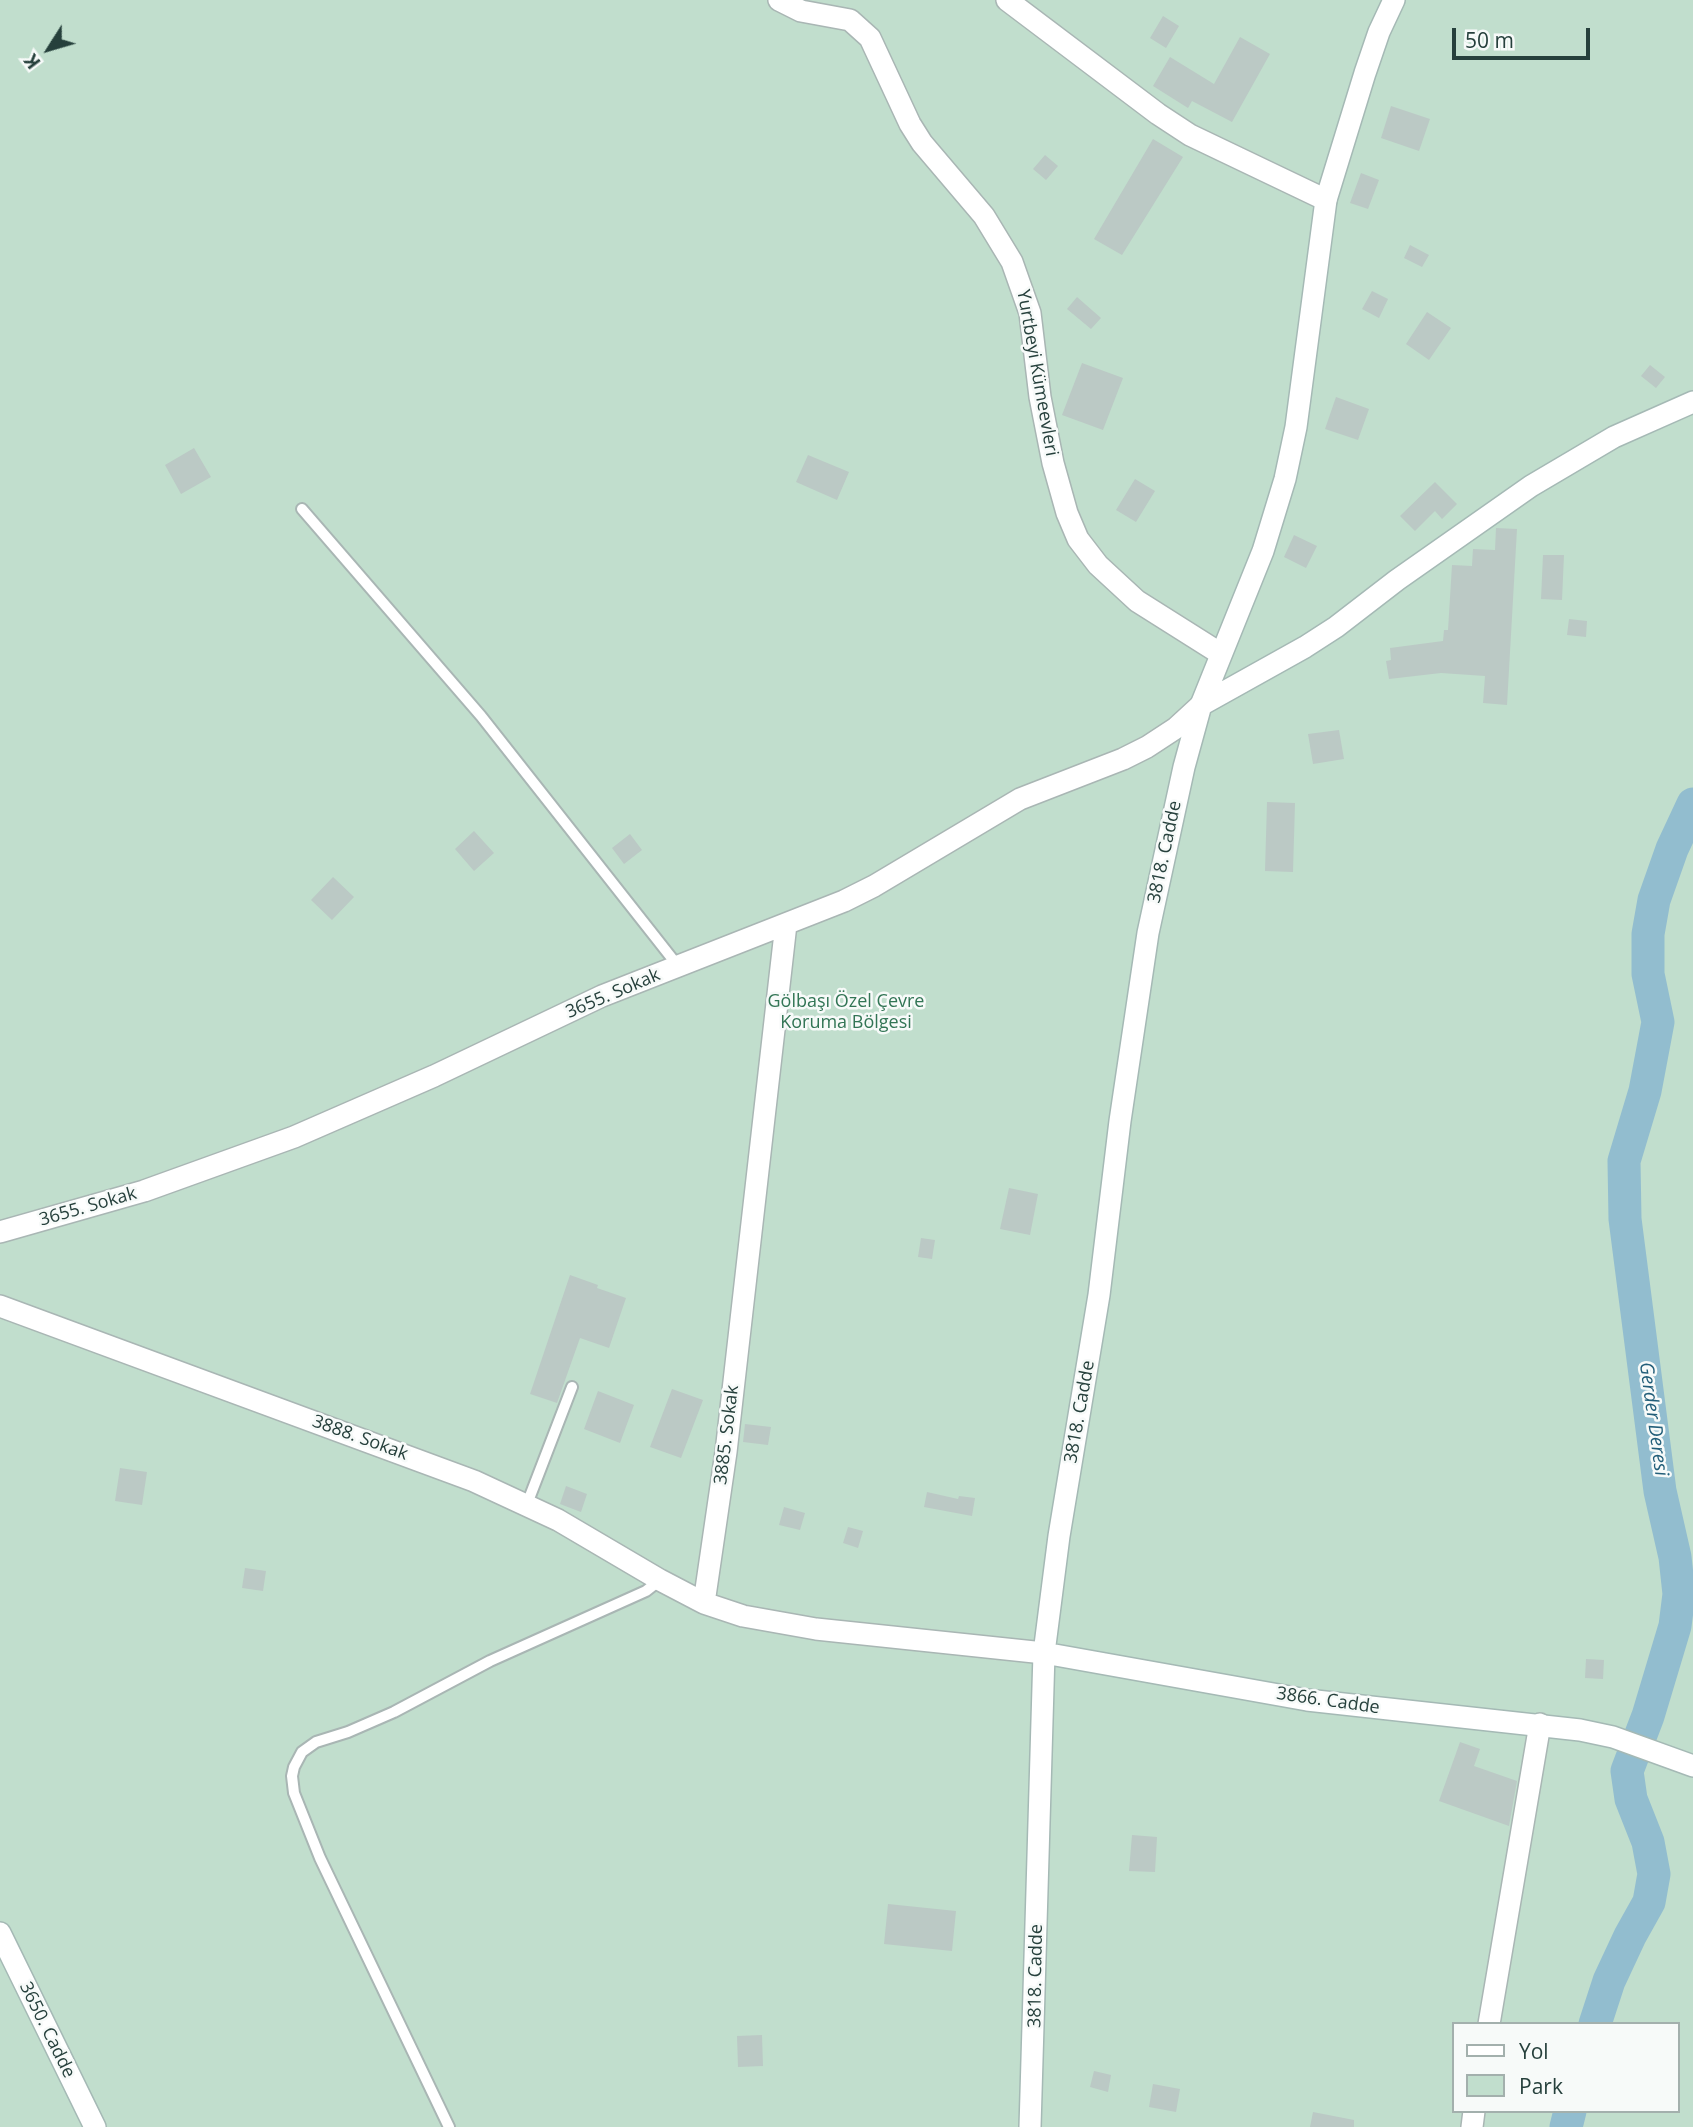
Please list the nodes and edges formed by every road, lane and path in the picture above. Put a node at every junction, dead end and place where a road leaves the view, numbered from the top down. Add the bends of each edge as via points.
1 (779, 0) edge
2 (1007, 0) edge
3 (1394, 0) edge
4 (1326, 200) junction
5 (1693, 402) edge
6 (302, 509) dead end
7 (1221, 654) junction
8 (1201, 705) junction
9 (786, 924) junction
10 (678, 966) junction
11 (0, 1233) edge
12 (0, 1306) edge
13 (572, 1387) dead end
14 (527, 1504) junction
15 (660, 1580) junction
16 (704, 1603) junction
17 (1044, 1653) junction
18 (1540, 1724) junction
19 (1693, 1766) edge
20 (0, 1933) edge
21 (1489, 2022) edge
22 (95, 2127) edge
23 (449, 2127) edge
24 (1030, 2127) edge

1 - 7 street, Yurtbeyi Kümeevleri via 801,11 850,20 870,38 922,143 985,216 1012,262 1030,313 1053,463 1078,539 1127,593
2 - 4 street via 1183,131
3 - 4 street via 1365,73
4 - 7 street via 1285,479
5 - 8 street via 1614,436 1553,473 1306,647
6 - 10 lane via 481,716
7 - 8 street
8 - 9 street, 3655. Sokak via 1147,747 1020,799 874,886
8 - 17 street, 3818. Cadde via 1148,933
9 - 10 street, 3655. Sokak
9 - 16 street, 3885. Sokak via 726,1452
10 - 11 street, 3655. Sokak via 601,996 294,1137 144,1191
12 - 14 street, 3888. Sokak via 428,1463
13 - 14 lane
14 - 15 street, 3888. Sokak
15 - 16 street, 3888. Sokak
15 - 23 lane via 646,1591 490,1661 394,1712 316,1742 302,1752 294,1768 294,1793 320,1858
16 - 17 street via 743,1616 816,1629
17 - 18 street, 3866. Cadde via 1307,1700
17 - 24 street, 3818. Cadde
18 - 19 street, 3866. Cadde via 1613,1737
18 - 21 street
20 - 22 street, 3650. Cadde

